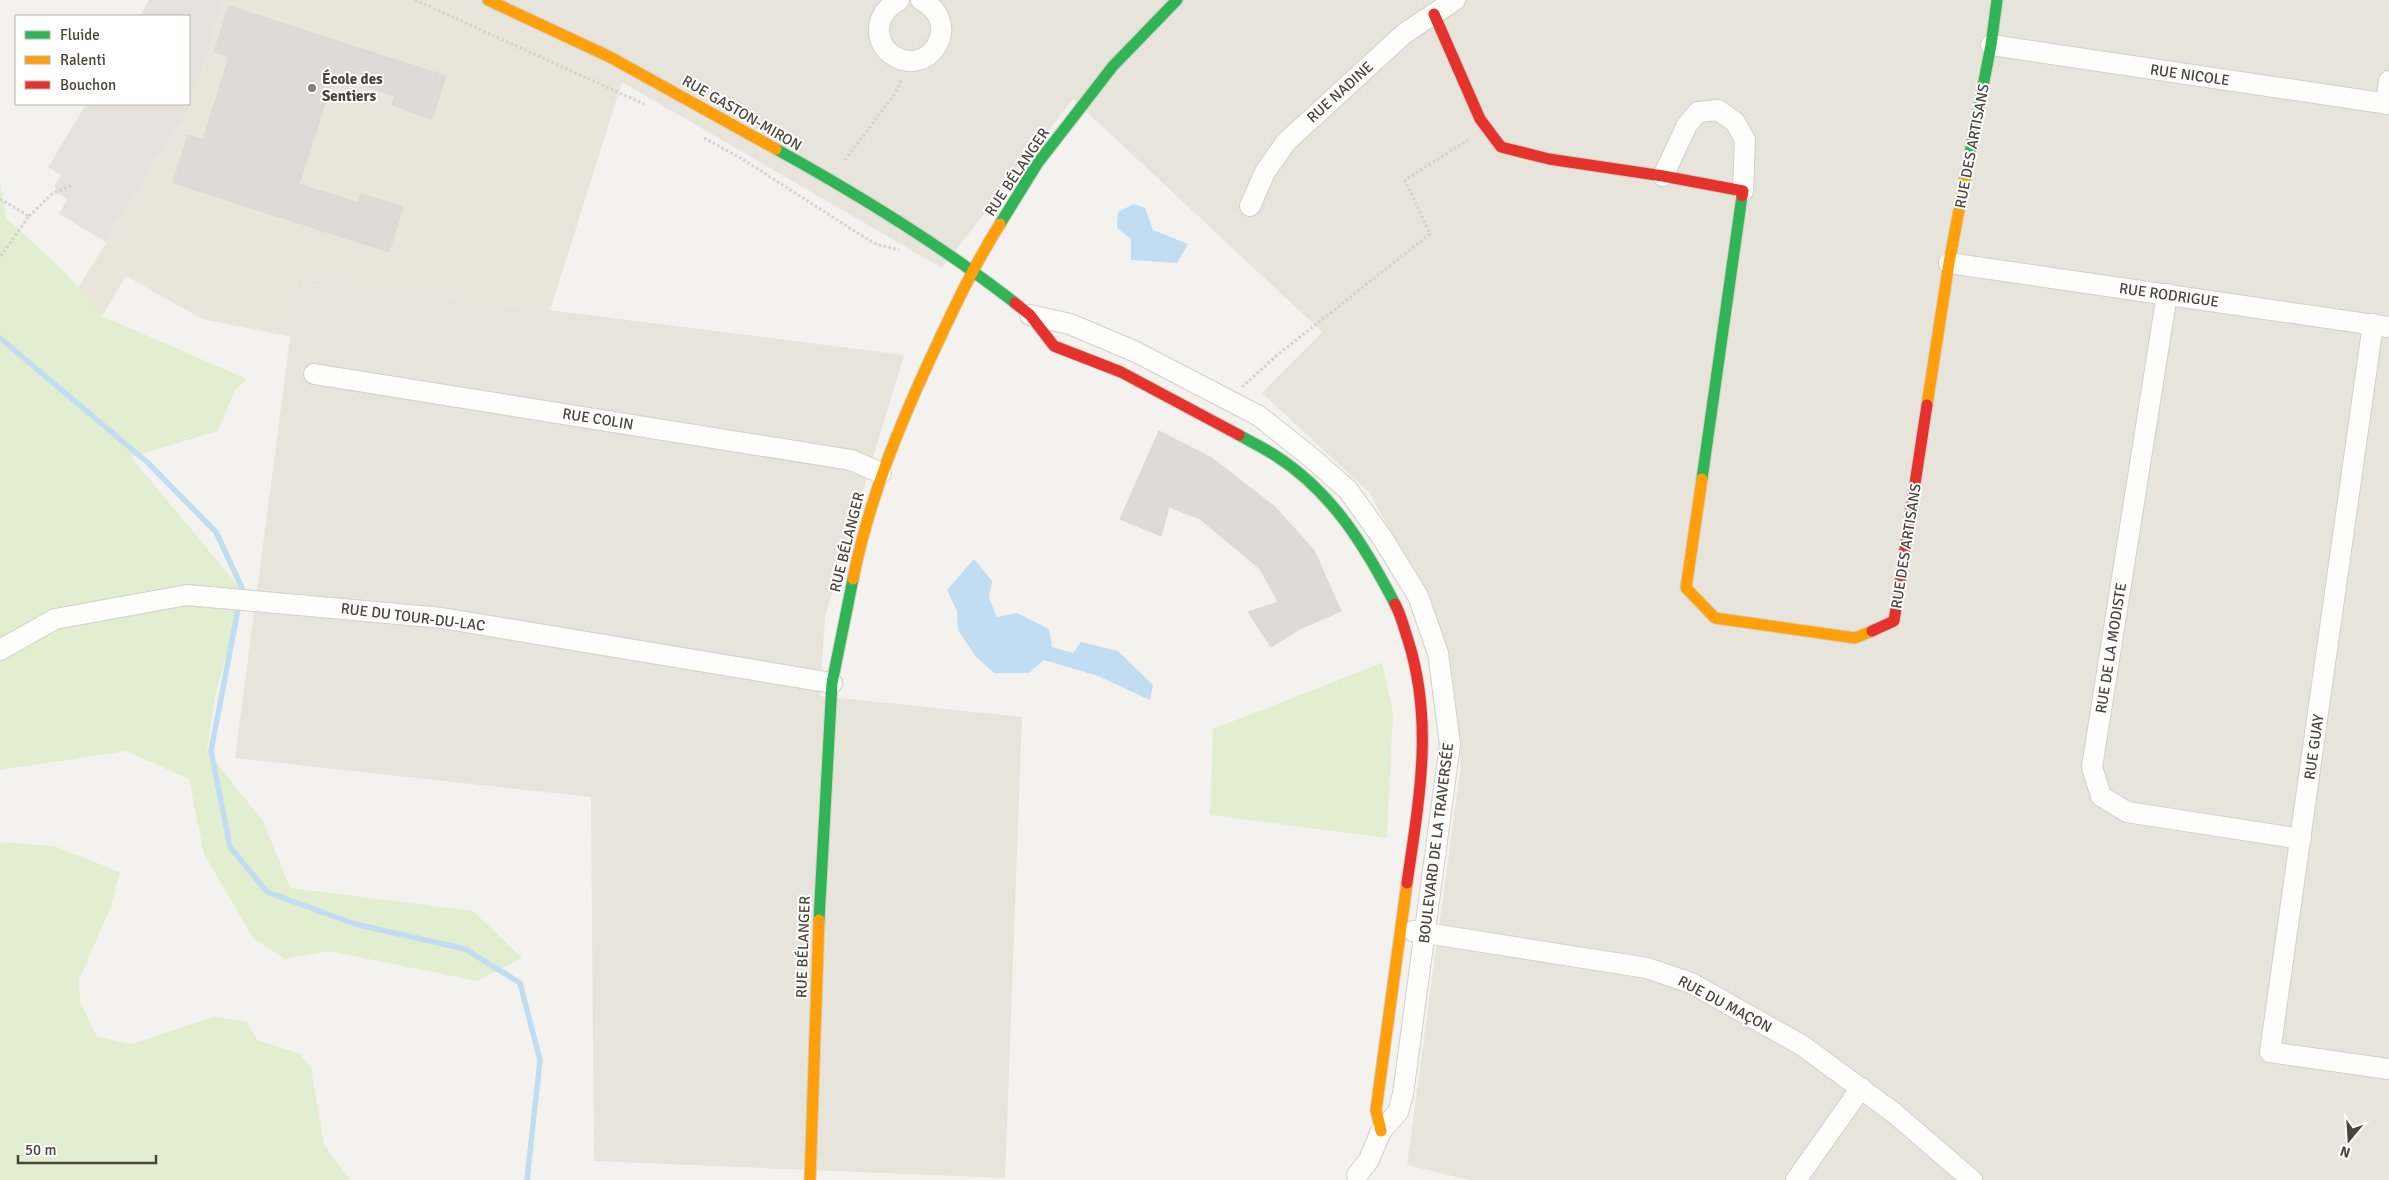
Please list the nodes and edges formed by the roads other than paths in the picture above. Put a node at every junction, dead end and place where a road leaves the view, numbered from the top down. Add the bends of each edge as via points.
1 (488, 0) edge
2 (899, 0) edge
3 (1177, 0) edge
4 (1455, 0) edge
5 (1997, 0) edge
6 (935, 4) edge
7 (1434, 14) junction
8 (1991, 45) junction
9 (2389, 81) edge
10 (2388, 104) edge
11 (1663, 176) junction
12 (1743, 191) junction
13 (1250, 206) dead end
14 (1949, 262) junction
15 (972, 268) junction
16 (2167, 294) junction
17 (1030, 315) junction
18 (2381, 326) edge
19 (314, 374) dead end
20 (880, 473) junction
21 (0, 650) edge
22 (832, 683) junction
23 (2301, 839) junction
24 (1402, 928) junction
25 (1425, 933) junction
26 (2389, 1069) edge
27 (1861, 1088) junction
28 (1382, 1131) junction
29 (1357, 1175) dead end
30 (810, 1180) edge
31 (1796, 1180) edge
32 (1972, 1180) edge

1 - 15 street, RUE GASTON-MIRON via 568,36 677,93 831,180
2 - 6 street via 883,13 878,33 888,52 906,61 916,61 934,50 942,31
3 - 15 street, RUE BÉLANGER via 1113,66 1037,164
4 - 7 street, RUE NADINE
5 - 8 street, RUE DES ARTISANS
7 - 11 street via 1480,119 1501,147 1550,159
7 - 13 street, RUE NADINE via 1405,33 1286,142 1265,172
8 - 10 street, RUE NICOLE
8 - 14 street, RUE DES ARTISANS
9 - 10 street
11 - 12 street
11 - 12 street, RUE DES ARTISANS via 1693,118 1698,112 1718,110 1736,122 1745,140
12 - 14 street, RUE DES ARTISANS via 1686,588 1715,618 1855,638 1894,621
14 - 16 street, RUE RODRIGUE
15 - 17 street, BOULEVARD DE LA TRAVERSÉE
15 - 20 street, RUE BÉLANGER
16 - 18 street, RUE RODRIGUE
16 - 23 street, RUE DE LA MODISTE via 2092,767 2101,796 2127,812
17 - 24 street, BOULEVARD DE LA TRAVERSÉE via 1054,346 1122,372 1277,456 1319,490 1367,551 1398,611 1408,639 1417,668 1423,723 1423,768
17 - 25 street, BOULEVARD DE LA TRAVERSÉE via 1070,324 1136,352 1259,416 1348,490 1384,539 1418,596 1438,653 1450,744
18 - 23 street, RUE GUAY
19 - 20 street, RUE COLIN via 851,460
20 - 22 street, RUE BÉLANGER via 860,543
21 - 22 street, RUE DU TOUR-DU-LAC via 55,619 187,595 442,618
22 - 30 street, RUE BÉLANGER via 821,850
23 - 26 street, RUE GUAY via 2270,1052
24 - 25 street, RUE DU MAÇON
24 - 28 street, BOULEVARD DE LA TRAVERSÉE via 1376,1110
25 - 27 street, RUE DU MAÇON via 1647,968 1690,983 1803,1046
25 - 28 street, BOULEVARD DE LA TRAVERSÉE via 1403,1094 1398,1112
27 - 31 street
27 - 32 street, RUE DU MAÇON
28 - 29 street, BOULEVARD DE LA TRAVERSÉE

